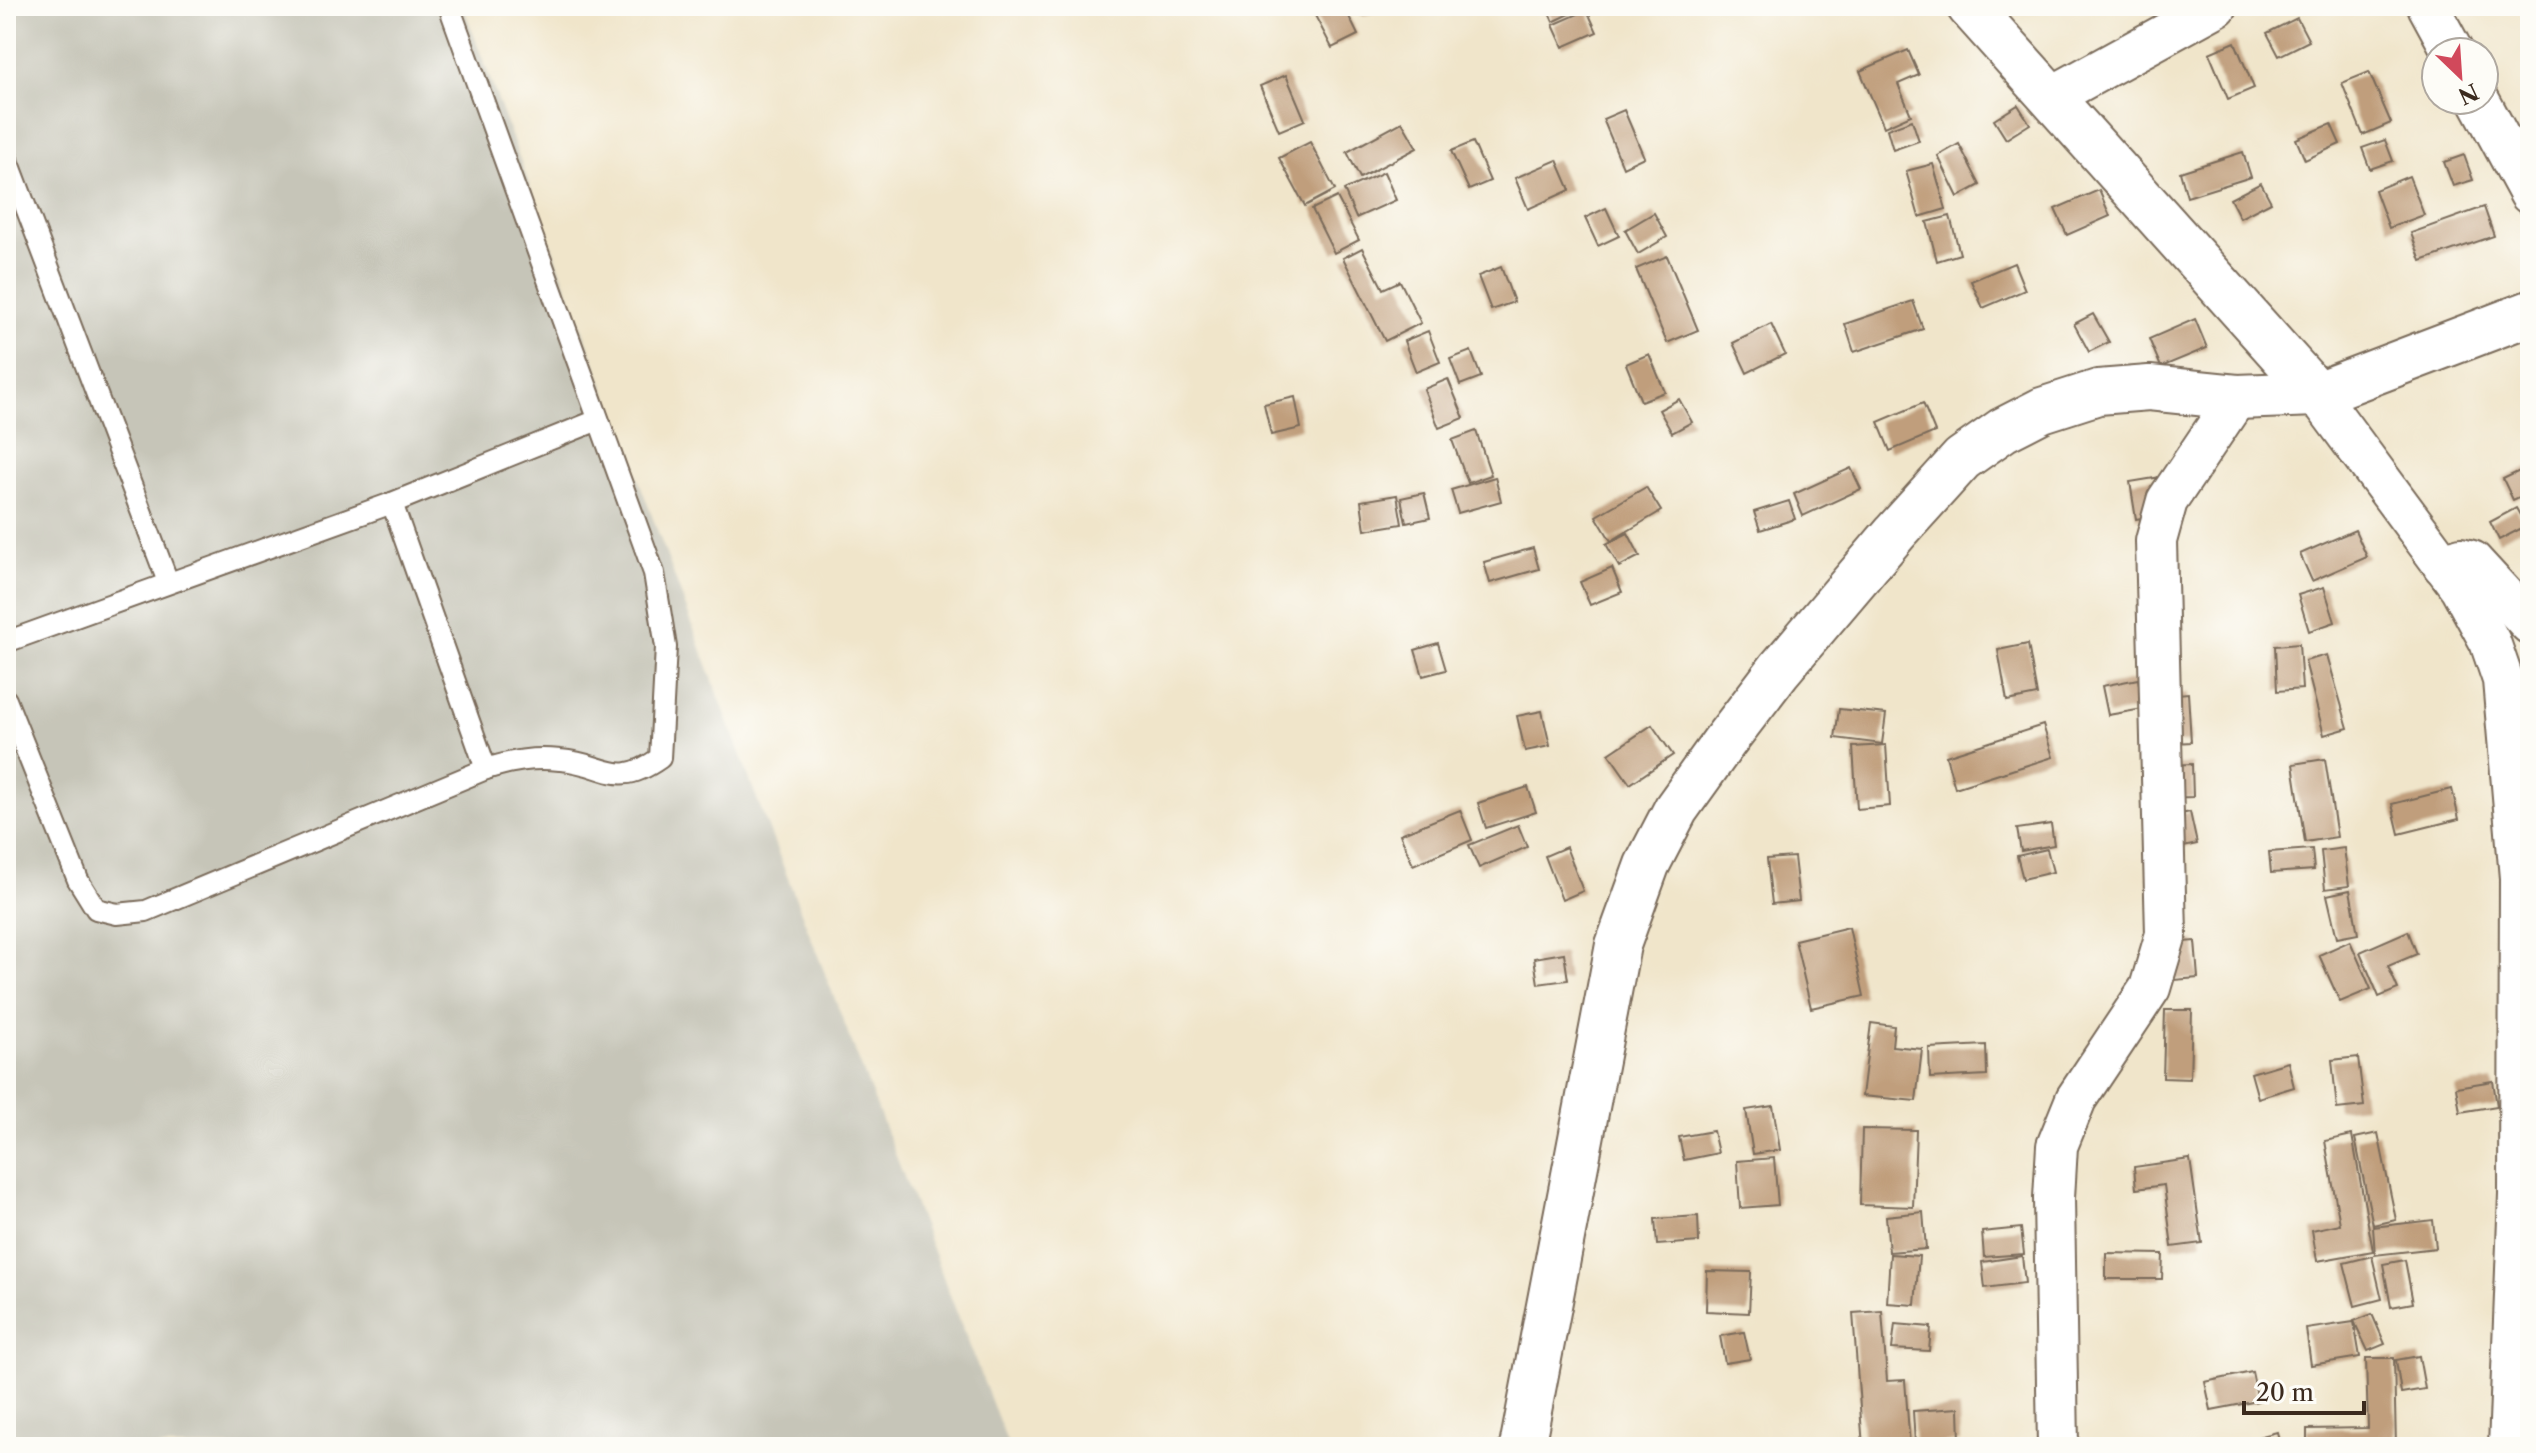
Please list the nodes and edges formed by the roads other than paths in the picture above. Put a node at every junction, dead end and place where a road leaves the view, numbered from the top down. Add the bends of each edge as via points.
1 (449, 6) edge
2 (1969, 6) edge
3 (2217, 6) edge
4 (2428, 6) edge
5 (2444, 36) edge
6 (2051, 97) junction
7 (2488, 116) edge
8 (6, 155) edge
9 (2530, 194) edge
10 (2530, 313) edge
11 (2317, 394) junction
12 (2237, 397) junction
13 (598, 420) junction
14 (392, 503) junction
15 (2443, 565) junction
16 (168, 582) junction
17 (2530, 624) edge
18 (6, 642) edge
19 (6, 700) edge
20 (486, 769) junction
21 (1522, 1447) edge
22 (2058, 1447) edge
23 (2509, 1447) edge

1 - 13 lane
2 - 6 street
3 - 6 street
4 - 5 street
6 - 11 street
7 - 9 street
8 - 16 lane
10 - 11 street
11 - 12 street
11 - 15 street
12 - 21 street via 2149,388 2098,392 2042,410 1962,459 1779,670 1676,809 1647,865 1618,945
12 - 22 street via 2167,501 2156,541 2166,934 2150,988 2076,1099 2057,1146
13 - 14 lane
13 - 20 lane via 654,573 662,610 666,647 660,758 639,773 522,758
14 - 16 lane
14 - 20 lane
15 - 17 street via 2461,558 2472,561
15 - 23 street via 2490,642 2503,680 2520,878 2519,1194
16 - 18 lane
19 - 20 lane via 78,880 96,909 117,914 146,911

